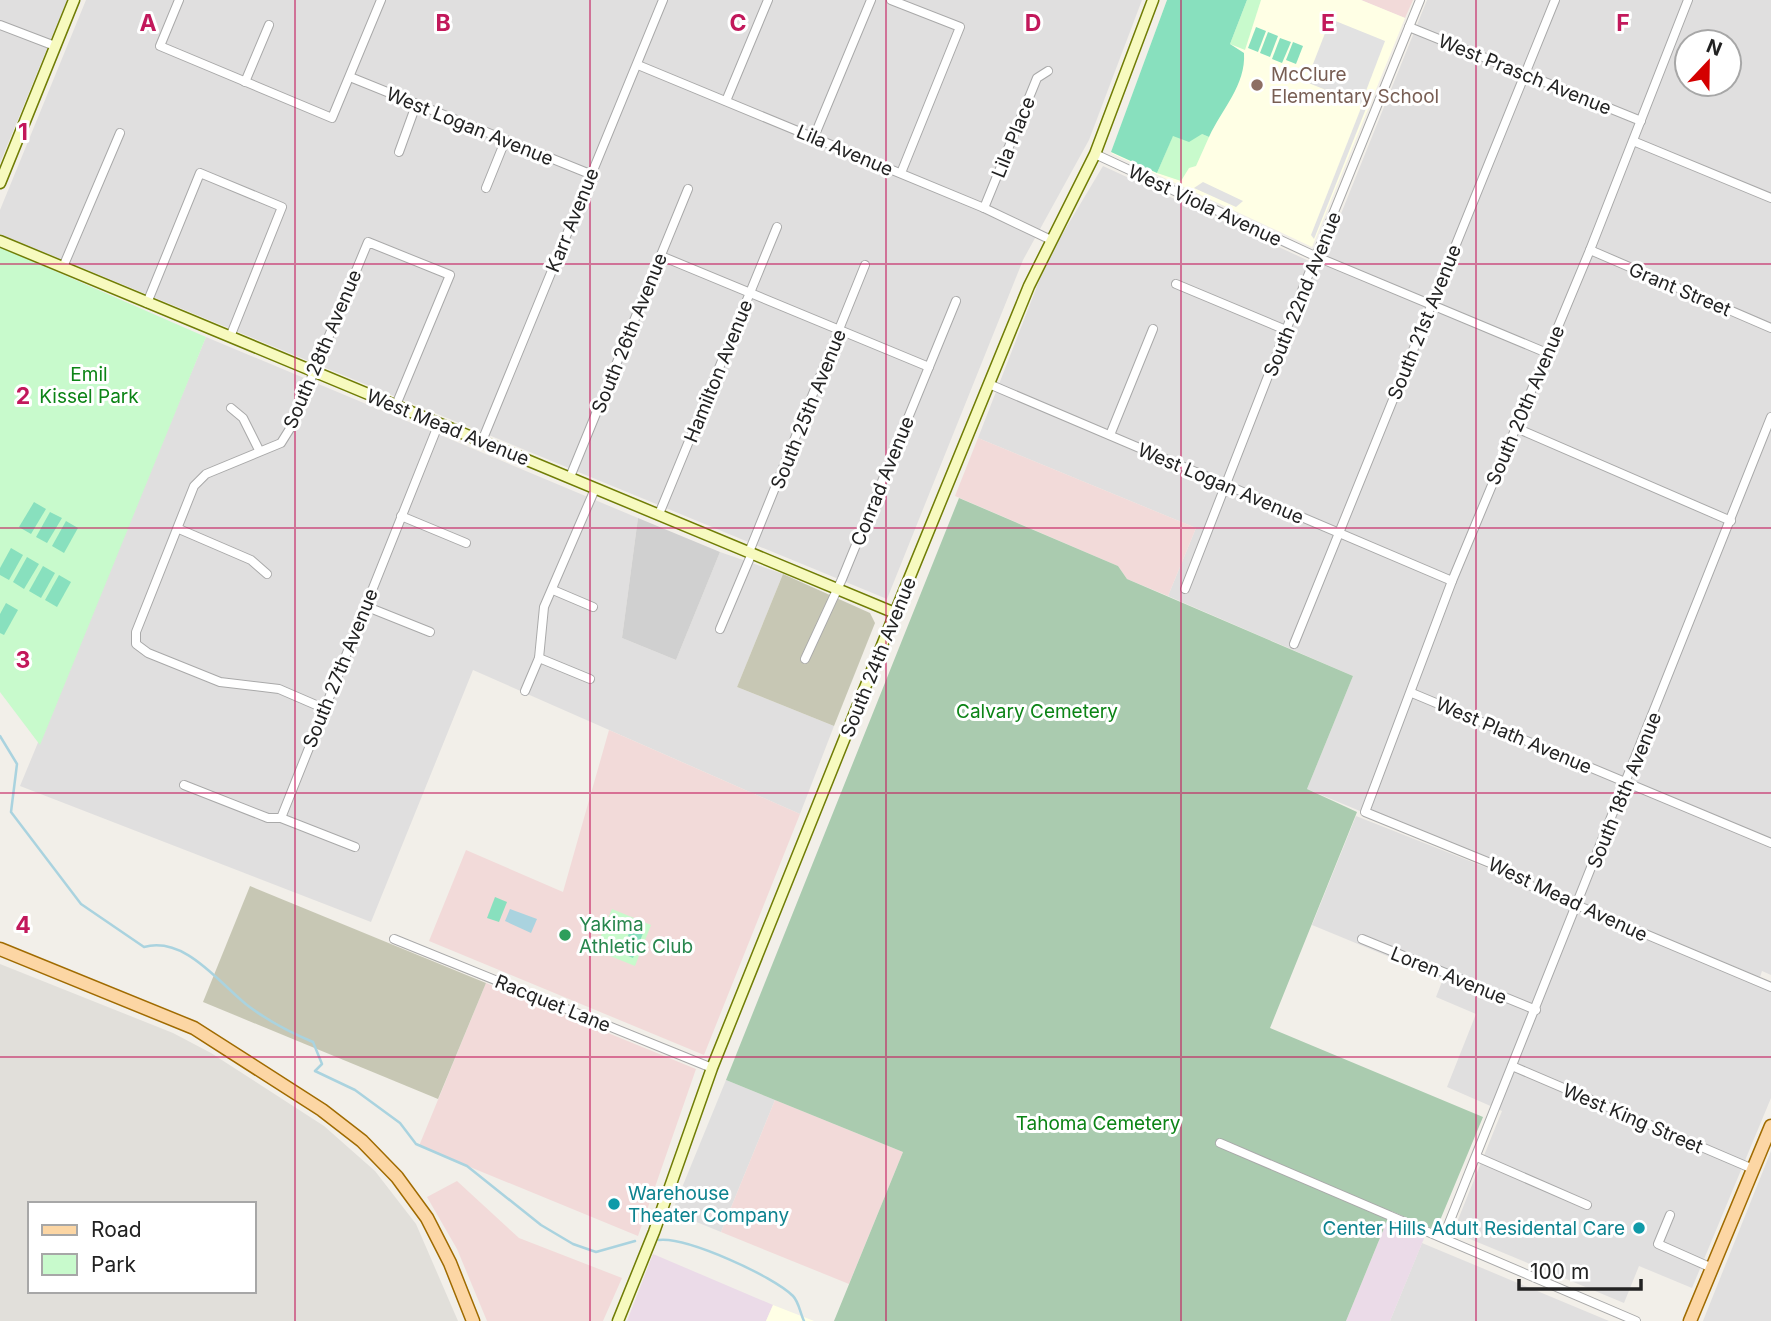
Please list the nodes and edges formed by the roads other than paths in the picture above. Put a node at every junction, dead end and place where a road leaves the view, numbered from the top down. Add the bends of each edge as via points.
1 (74, 0) edge
2 (179, 0) edge
3 (381, 0) edge
4 (663, 0) edge
5 (768, 0) edge
6 (871, 0) edge
7 (891, 0) edge
8 (1153, 0) edge
9 (1420, 0) edge
10 (1555, 0) edge
11 (1688, 0) edge
12 (0, 25) edge
13 (268, 26) dead end
14 (1409, 27) junction
15 (55, 46) junction
16 (638, 65) junction
17 (1048, 71) dead end
18 (1525, 73) junction
19 (350, 77) junction
20 (245, 82) junction
21 (726, 101) junction
22 (416, 104) junction
23 (1641, 121) junction
24 (120, 133) dead end
25 (814, 137) junction
26 (505, 141) junction
27 (1633, 141) junction
28 (399, 152) dead end
29 (1095, 153) junction
30 (901, 173) junction
31 (590, 174) junction
32 (0, 183) edge
33 (486, 188) dead end
34 (688, 189) dead end
35 (1771, 198) edge
36 (984, 208) junction
37 (777, 227) dead end
38 (1049, 239) junction
39 (0, 241) edge
40 (1590, 250) junction
41 (661, 256) junction
42 (1317, 257) junction
43 (865, 265) dead end
44 (63, 267) junction
45 (1176, 284) dead end
46 (750, 293) junction
47 (957, 301) dead end
48 (147, 303) junction
49 (1431, 305) junction
50 (1771, 328) edge
51 (1153, 329) dead end
52 (840, 330) junction
53 (1286, 330) junction
54 (230, 337) junction
55 (1547, 353) junction
56 (929, 367) junction
57 (313, 372) junction
58 (989, 384) junction
59 (396, 405) junction
60 (232, 408) dead end
61 (1771, 417) edge
62 (439, 423) junction
63 (1514, 427) junction
64 (1110, 435) junction
65 (482, 441) junction
66 (259, 450) junction
67 (570, 477) junction
68 (1227, 485) junction
69 (595, 489) junction
70 (659, 514) junction
71 (401, 516) junction
72 (1731, 521) junction
73 (179, 529) junction
74 (1338, 533) junction
75 (466, 544) dead end
76 (750, 552) junction
77 (267, 574) dead end
78 (1452, 581) junction
79 (837, 588) junction
80 (1185, 589) dead end
81 (553, 590) junction
82 (365, 606) junction
83 (593, 607) dead end
84 (895, 613) junction
85 (720, 629) dead end
86 (430, 632) dead end
87 (1294, 644) dead end
88 (539, 658) junction
89 (805, 659) dead end
90 (590, 679) dead end
91 (525, 691) dead end
92 (1412, 693) junction
93 (323, 708) junction
94 (1627, 783) junction
95 (184, 785) dead end
96 (1365, 812) joint
97 (281, 818) junction
98 (1771, 843) edge
99 (355, 848) dead end
100 (1577, 907) junction
101 (394, 939) dead end
102 (1362, 940) dead end
103 (0, 949) edge
104 (1771, 987) edge
105 (1536, 1010) junction
106 (1512, 1066) junction
107 (712, 1068) junction
108 (1771, 1126) edge
109 (1220, 1143) dead end
110 (1477, 1157) junction
111 (1753, 1169) junction
112 (1587, 1205) dead end
113 (1670, 1215) dead end
114 (1443, 1238) junction
115 (1712, 1268) junction
116 (472, 1321) edge
117 (618, 1321) edge
118 (1636, 1321) edge
119 (1690, 1321) edge

1 - 15 street
2 - 20 street via 160,46
3 - 19 street
4 - 16 street, Karr Avenue
5 - 21 street
6 - 25 street
7 - 30 street via 960,27
8 - 29 street, South 24th Avenue
9 - 14 street, South 22nd Avenue
10 - 18 street, South 21st Avenue
11 - 23 street, South 20th Avenue
12 - 15 street
13 - 20 street
14 - 18 street, West Prasch Avenue
14 - 42 street, South 22nd Avenue
15 - 32 street
16 - 21 street, Lila Avenue
16 - 31 street, Karr Avenue
17 - 36 street, Lila Place via 1037,78
18 - 23 street, West Prasch Avenue
18 - 49 street, South 21st Avenue
19 - 20 street via 332,118
19 - 22 street, West Logan Avenue
21 - 25 street, Lila Avenue
22 - 26 street, West Logan Avenue
22 - 28 street
23 - 27 street, South 20th Avenue
24 - 44 street
25 - 30 street, Lila Avenue
26 - 31 street, West Logan Avenue
26 - 33 street
27 - 35 street
27 - 40 street, South 20th Avenue
29 - 38 street, South 24th Avenue
29 - 42 street, West Viola Avenue
30 - 36 street, Lila Avenue
31 - 65 street, Karr Avenue
34 - 41 street, South 26th Avenue
36 - 38 street, Lila Avenue
37 - 46 street, Hamilton Avenue
38 - 58 street, South 24th Avenue
39 - 44 street, West Mead Avenue
40 - 50 street, Grant Street
40 - 55 street, South 20th Avenue
41 - 46 street
41 - 67 street, South 26th Avenue
42 - 49 street, West Viola Avenue
42 - 53 street, South 22nd Avenue
43 - 52 street, South 25th Avenue
44 - 48 street, West Mead Avenue
45 - 53 street
46 - 52 street
46 - 70 street, Hamilton Avenue
47 - 56 street, Conrad Avenue
48 - 54 street, West Mead Avenue
48 - 54 street via 200,173 282,208
49 - 55 street, West Viola Avenue
49 - 74 street, South 21st Avenue
51 - 64 street
52 - 56 street
52 - 76 street, South 25th Avenue
53 - 68 street, South 22nd Avenue
54 - 57 street, West Mead Avenue
55 - 63 street, South 20th Avenue
56 - 79 street, Conrad Avenue
57 - 59 street, West Mead Avenue
57 - 59 street, South 28th Avenue via 368,242 450,275
57 - 66 street, South 28th Avenue via 281,443
58 - 64 street, West Logan Avenue
58 - 84 street, South 24th Avenue
59 - 62 street, West Mead Avenue
60 - 66 street via 243,418
61 - 72 street, South 18th Avenue
62 - 65 street, West Mead Avenue
62 - 71 street, South 27th Avenue
63 - 72 street
63 - 78 street, South 20th Avenue
64 - 68 street, West Logan Avenue
65 - 67 street, West Mead Avenue
66 - 73 street, South 28th Avenue via 206,474 194,486
67 - 69 street, West Mead Avenue
68 - 74 street, West Logan Avenue
68 - 80 street, South 22nd Avenue
69 - 70 street, West Mead Avenue
69 - 81 street
70 - 76 street, West Mead Avenue
71 - 75 street
71 - 82 street, South 27th Avenue
72 - 94 street, South 18th Avenue
73 - 77 street via 251,560
73 - 93 street, South 28th Avenue via 136,632 136,644 220,682 279,689
74 - 78 street, West Logan Avenue
74 - 87 street, South 21st Avenue
76 - 79 street, West Mead Avenue
76 - 85 street, South 25th Avenue
78 - 92 street, South 20th Avenue
79 - 84 street, West Mead Avenue
79 - 89 street, Conrad Avenue
81 - 83 street
81 - 88 street via 544,607
82 - 86 street
82 - 93 street, South 27th Avenue
84 - 107 street, South 24th Avenue
88 - 90 street
88 - 91 street
92 - 94 street, West Plath Avenue
92 - 96 street, South 20th Avenue
93 - 97 street, South 27th Avenue
94 - 98 street, West Plath Avenue
94 - 100 street, South 18th Avenue
95 - 97 street via 268,818
96 - 100 street, West Mead Avenue via 1495,865 1510,877
97 - 99 street
100 - 104 street, West Mead Avenue
100 - 105 street, South 18th Avenue
101 - 107 street, Racquet Lane
102 - 105 street, Loren Avenue
103 - 116 main road via 194,1028 362,1141 397,1177 427,1218
105 - 106 street, South 18th Avenue
106 - 110 street, South 18th Avenue
106 - 111 street, West King Street
107 - 117 street, South 24th Avenue
108 - 111 main road
109 - 114 street
110 - 112 street
110 - 114 street, South 18th Avenue
111 - 115 main road
113 - 115 street via 1658,1244
114 - 118 street
115 - 119 main road

